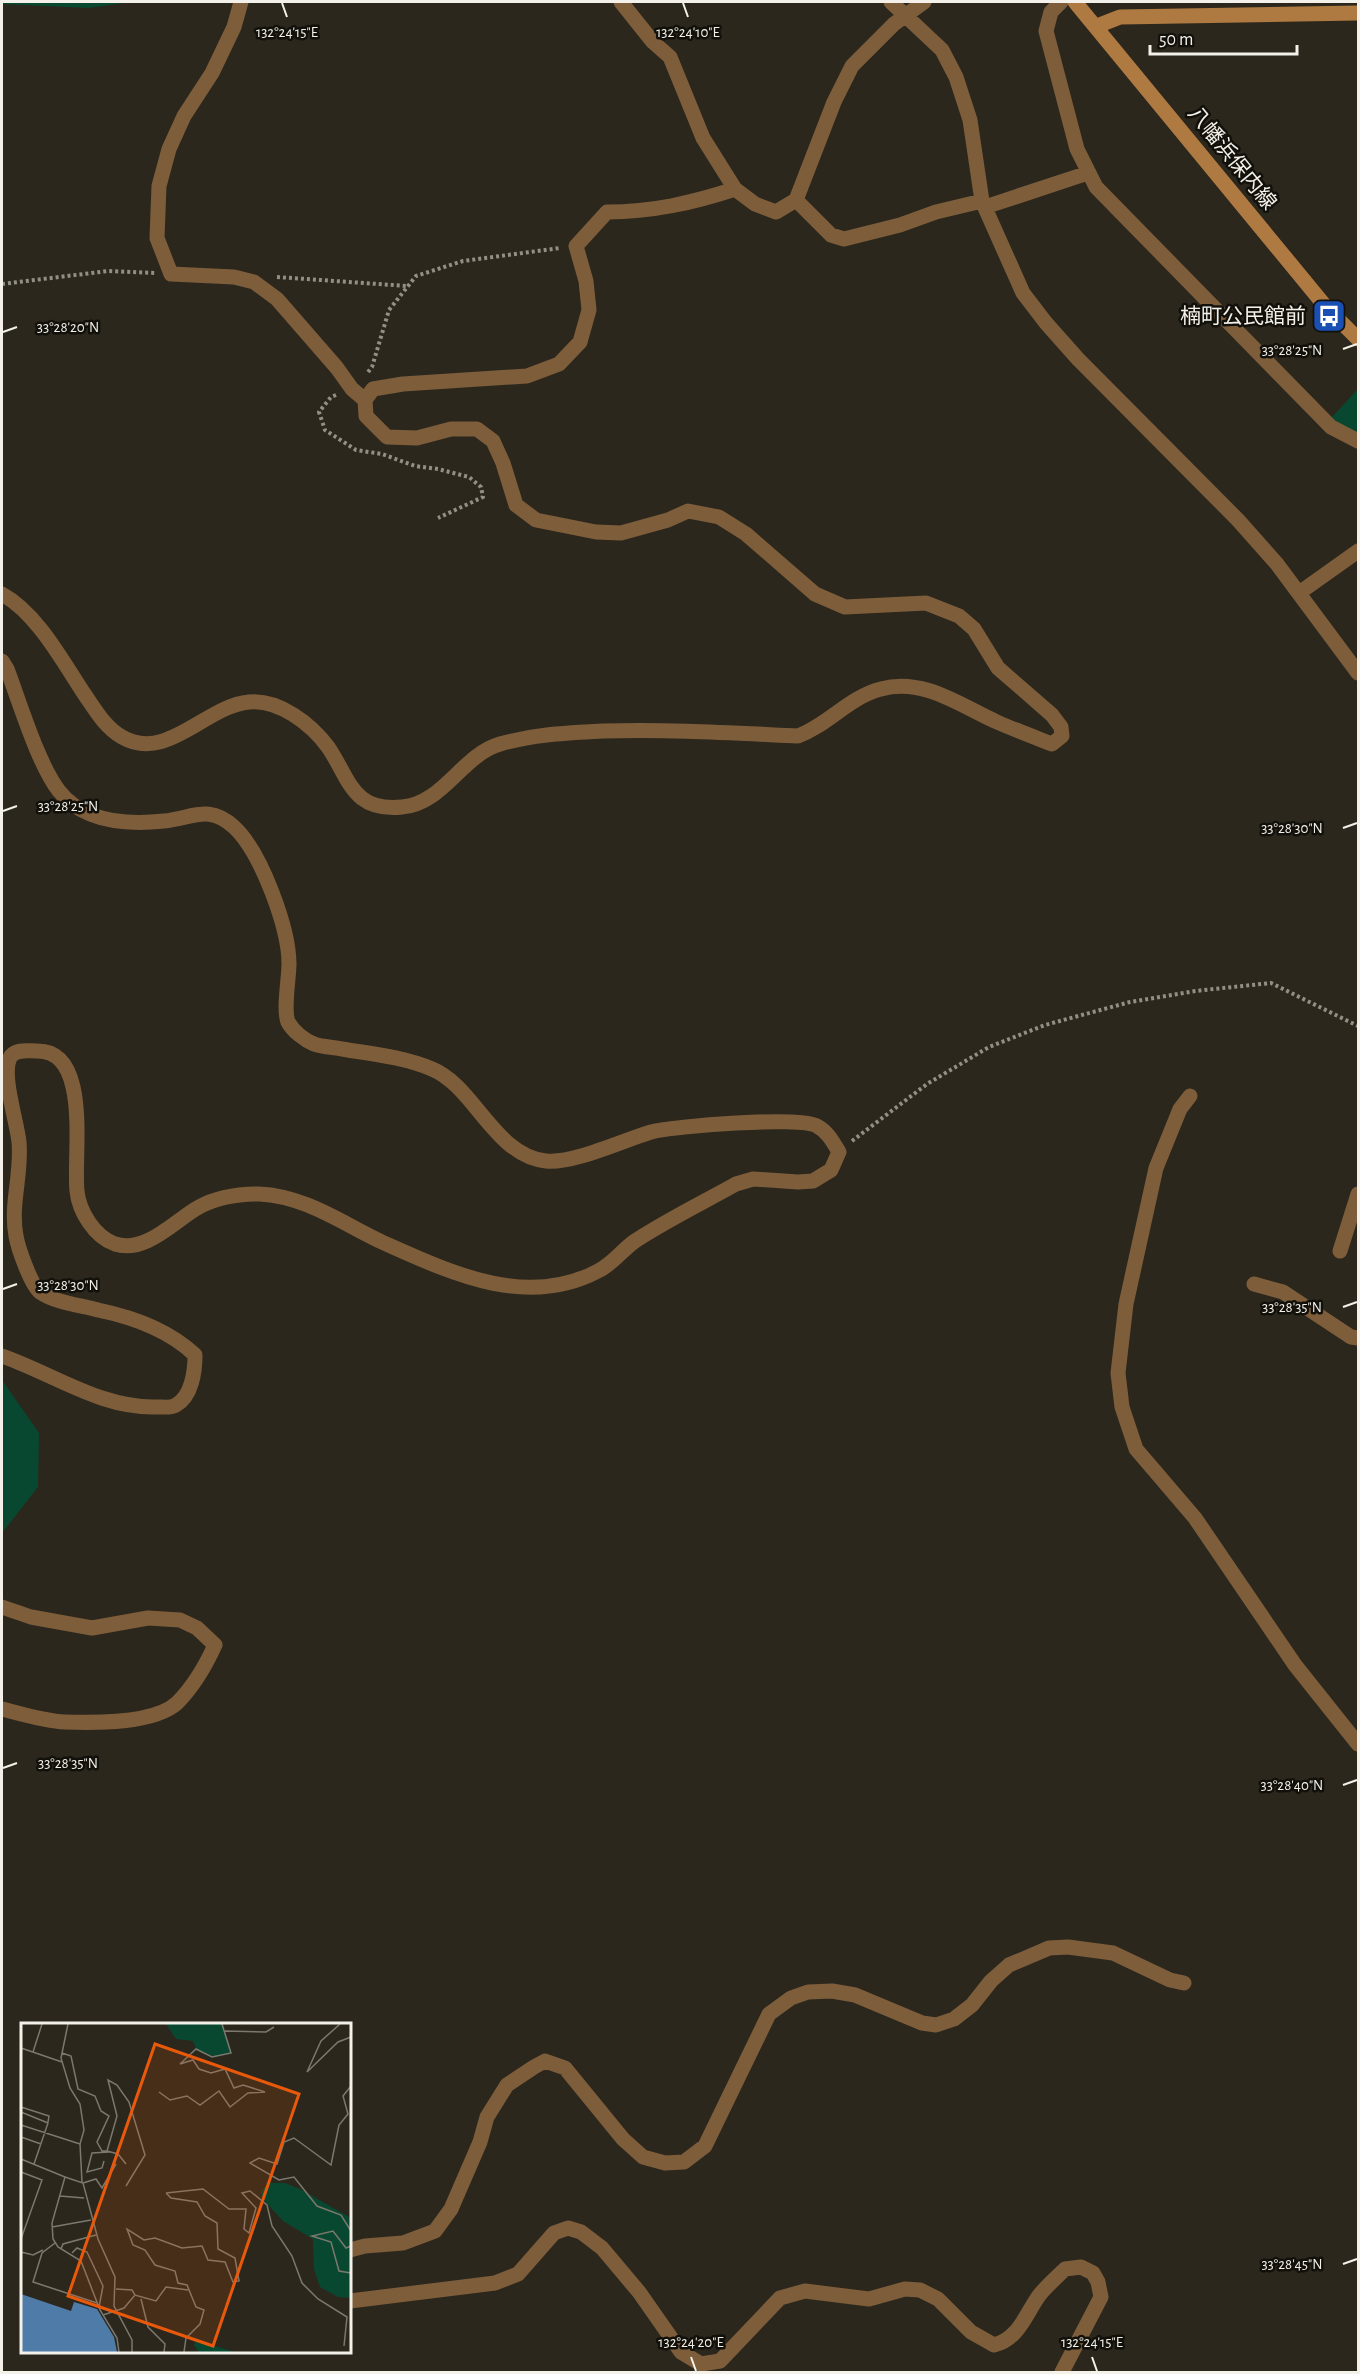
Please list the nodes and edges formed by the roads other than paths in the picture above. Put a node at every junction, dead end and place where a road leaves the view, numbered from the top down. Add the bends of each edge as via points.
1 (241, 2) edge
2 (621, 2) edge
3 (891, 2) edge
4 (924, 2) edge
5 (1061, 2) edge
6 (1075, 2) edge
7 (1359, 13) edge
8 (904, 15) junction
9 (1096, 27) junction
10 (1088, 173) junction
11 (735, 189) junction
12 (796, 200) junction
13 (983, 204) junction
14 (1359, 339) edge
15 (365, 400) junction
16 (1359, 441) edge
17 (1359, 551) edge
18 (1299, 593) junction
19 (2, 594) edge
20 (2, 661) edge
21 (1359, 673) edge
22 (1190, 1096) dead end
23 (1359, 1194) edge
24 (1340, 1251) dead end
25 (1254, 1284) dead end
26 (1359, 1338) edge
27 (2, 1356) edge
28 (2, 1608) edge
29 (2, 1709) edge
30 (1359, 1744) edge
31 (1184, 1983) dead end
32 (351, 2250) edge
33 (351, 2301) edge
34 (1062, 2373) edge

1 - 15 street via 212,73 169,148 159,186 157,238 171,274 234,277 254,282 277,299
2 - 11 street via 670,57 703,138
3 - 8 street
4 - 8 street
5 - 10 street via 1051,12 1046,31 1077,148
6 - 9 main road, 八幡浜保内線
7 - 9 main road via 1120,17
8 - 12 street via 852,66
8 - 13 street via 942,50 956,77 970,120
9 - 14 main road, 八幡浜保内線 via 1326,307
10 - 13 street
10 - 16 street via 1096,187 1331,427
11 - 12 street via 755,204 776,212
11 - 15 street via 691,203 642,212 607,212 576,246 590,310 580,342 560,364 527,376 373,389
12 - 13 street via 831,236 844,239 936,212
13 - 18 street via 1023,293 1046,323 1238,520
15 - 19 street via 366,416 387,437 417,438 451,429 477,429 493,441 516,505 536,520 621,533 688,511 719,517 746,534 814,594 845,608 926,603 959,616 974,630 998,668 1052,715 1062,727 1062,736 1052,744 996,722 937,692 881,688 852,701 814,730 798,736 643,730 532,736 497,745 478,756 424,800 403,808 375,806 358,796 346,782 316,733 284,709 267,703 248,702 216,712 188,730 156,743 141,744 123,738 105,725 48,639 23,610
17 - 18 street
18 - 21 street
20 - 27 street via 44,765 70,803 120,823 167,821 195,813 214,814 235,828 250,848 283,924 289,960 287,1019 294,1031 314,1044 414,1062 437,1071 452,1080 498,1135 522,1153 545,1161 568,1159 655,1131 776,1121 816,1125 830,1135 840,1152 831,1170 813,1181 753,1179 736,1184 632,1243 599,1271 535,1288 507,1287 462,1276 324,1211 261,1194 233,1195 202,1205 151,1239 134,1245 114,1244 86,1219 77,1195 76,1113 71,1076 60,1057 48,1050 16,1052 7,1059 5,1075 21,1166 14,1208 16,1238 34,1286 59,1301 139,1322 184,1344 195,1355 195,1375 184,1398 175,1406 137,1408 90,1395
22 - 30 street via 1180,1109 1156,1168 1126,1304 1118,1373 1122,1407 1136,1449 1195,1518 1295,1665
23 - 24 street
25 - 26 street via 1283,1292 1351,1337
28 - 29 street via 92,1628 148,1618 180,1620 197,1628 215,1645 203,1671 176,1704 153,1716 65,1722
31 - 32 street via 1113,1953 1068,1947 1049,1948 1009,1965 972,2005 954,2019 936,2025 855,1995 808,1992 791,1998 770,2014 705,2146 684,2162 665,2163 643,2157 623,2139 565,2068 545,2061 507,2085 487,2117 451,2209 435,2231 403,2243
33 - 34 street via 495,2283 518,2274 554,2233 568,2228 581,2232 602,2248 681,2352 701,2364 720,2361 780,2298 804,2291 869,2299 905,2289 920,2290 938,2299 971,2332 994,2345 1006,2342 1040,2295 1065,2269 1081,2267 1093,2273 1101,2296

